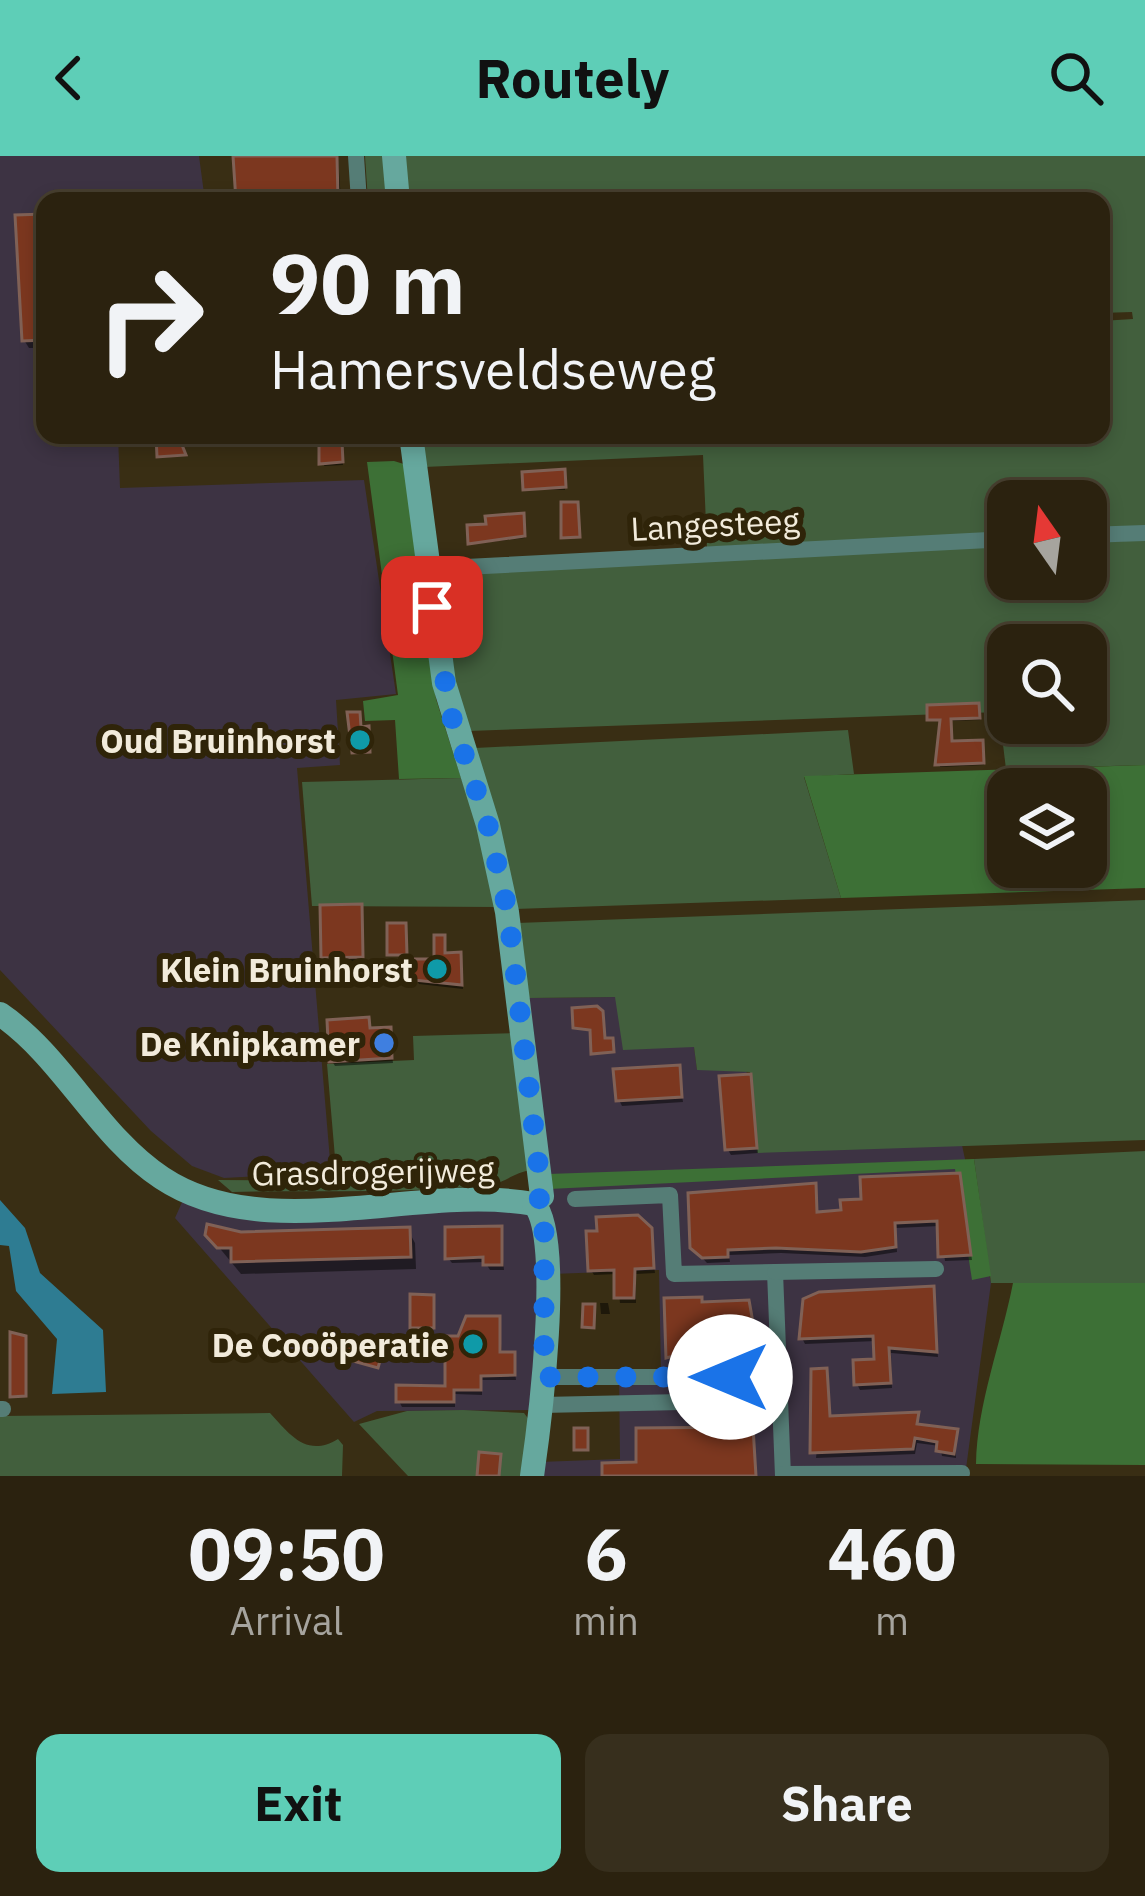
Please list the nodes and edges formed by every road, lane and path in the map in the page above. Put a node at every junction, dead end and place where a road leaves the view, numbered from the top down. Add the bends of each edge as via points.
1 (356, 156) edge
2 (394, 156) edge
3 (358, 192) edge
4 (397, 192) edge
5 (412, 444) edge
6 (1145, 533) edge
7 (1107, 535) edge
8 (987, 540) edge
9 (426, 569) junction
10 (0, 1014) edge
11 (575, 1199) dead end
12 (534, 1204) junction
13 (936, 1269) dead end
14 (775, 1272) junction
15 (544, 1377) junction
16 (777, 1377) junction
17 (778, 1400) junction
18 (542, 1405) junction
19 (962, 1472) dead end
20 (783, 1475) edge
21 (532, 1476) edge

1 - 3 street
2 - 4 street
5 - 9 street
6 - 7 street
8 - 9 street, Langesteeg
9 - 12 street via 448,700 508,912 542,1196
10 - 12 street, Grasdrogerijweg via 144,1163 191,1194 257,1208
11 - 14 street via 670,1196 674,1274
12 - 15 street via 545,1246
13 - 14 street
14 - 16 street
15 - 16 street
15 - 18 street
16 - 17 street
17 - 18 street
17 - 20 street
18 - 21 street
19 - 20 street

